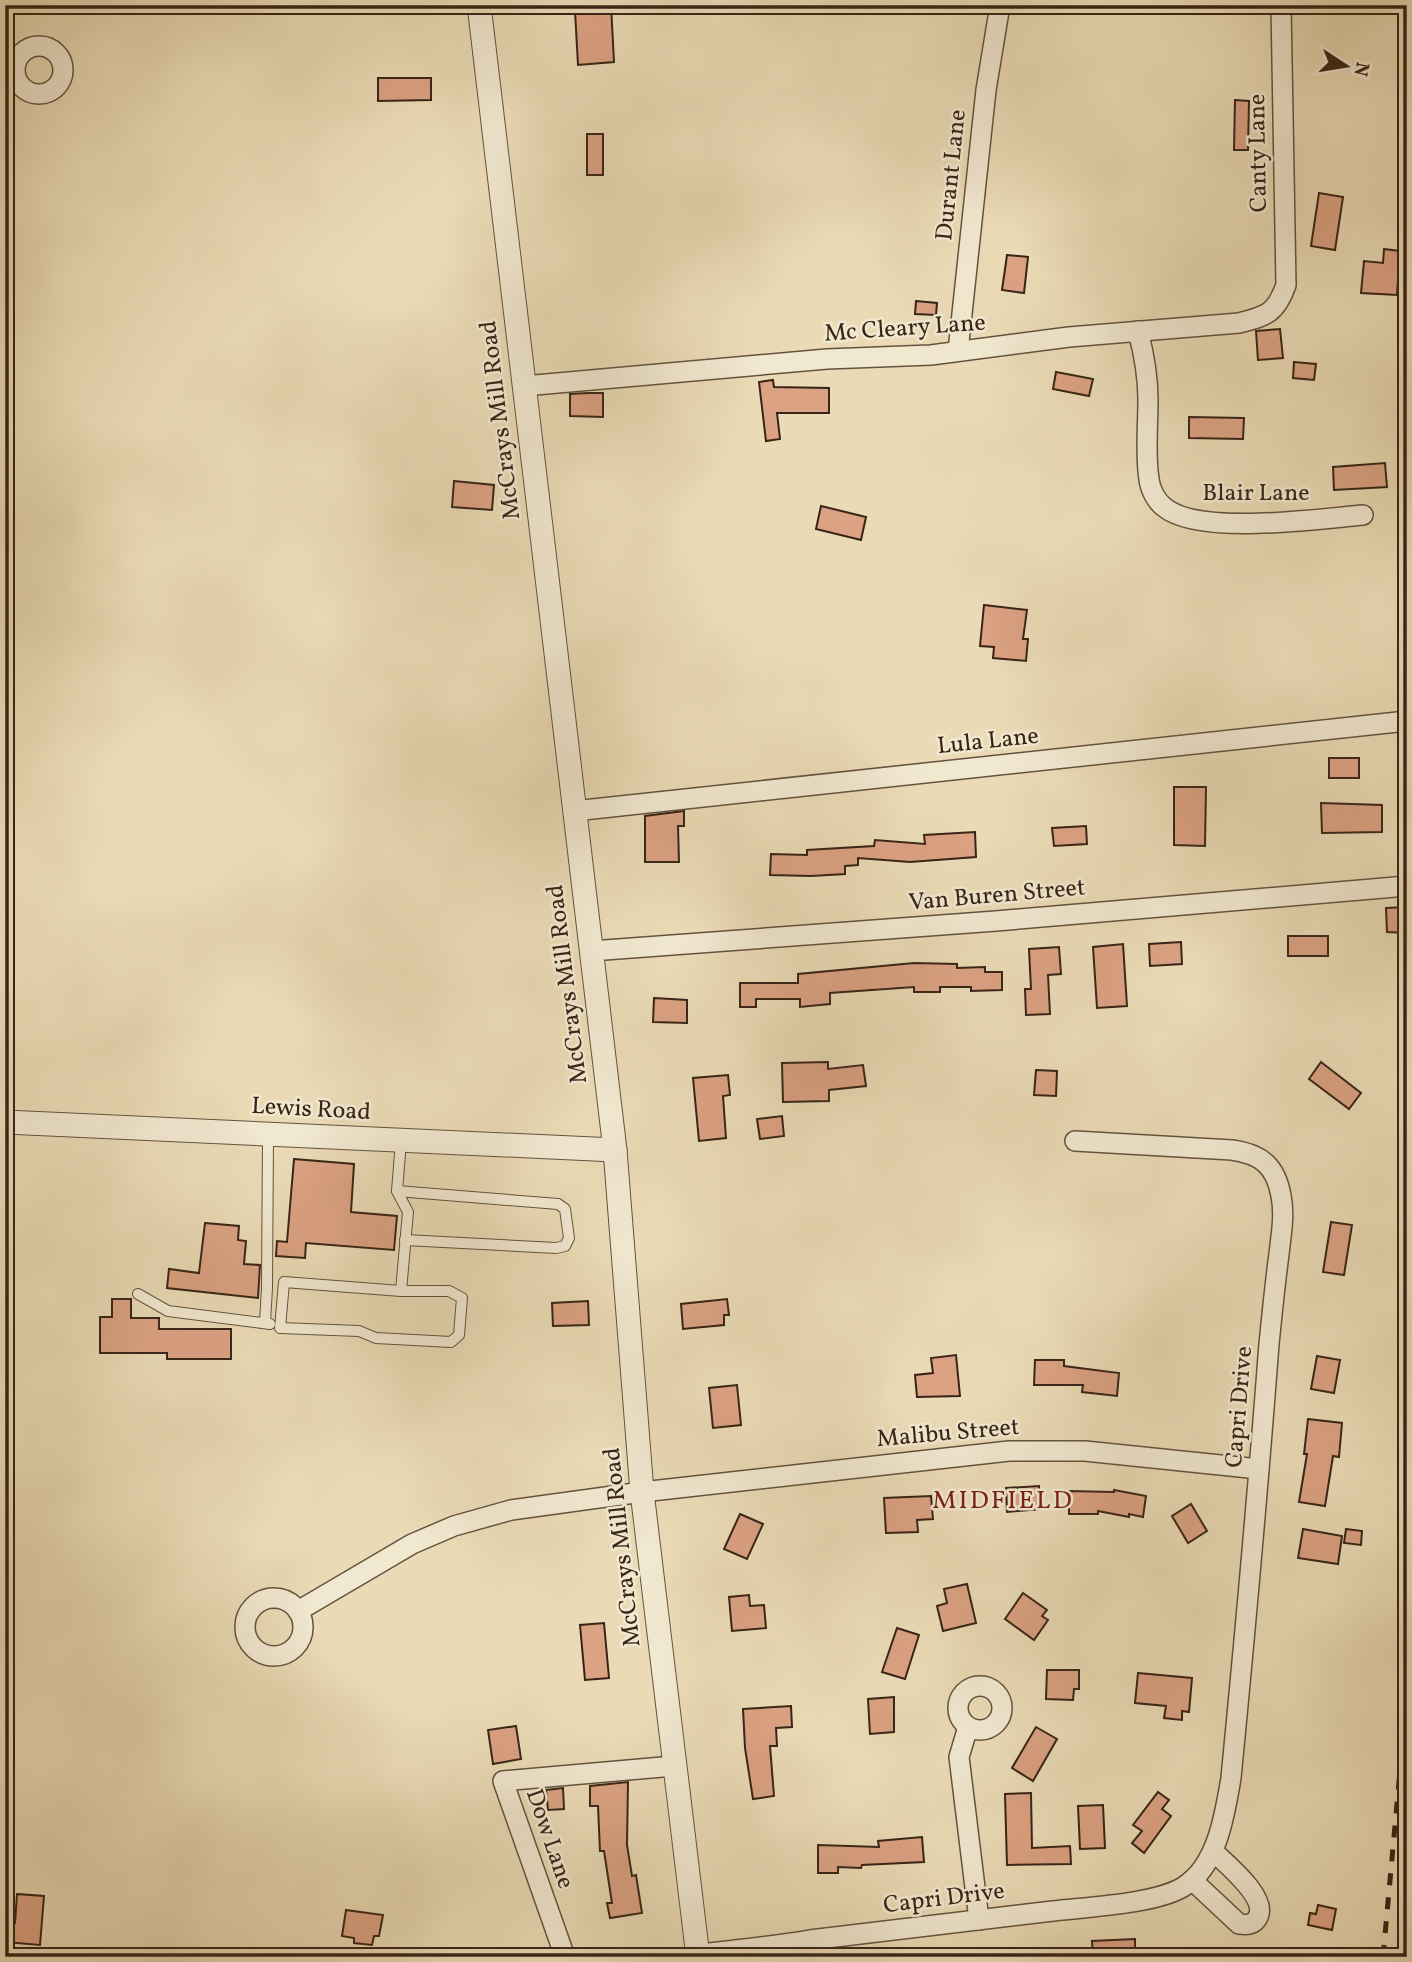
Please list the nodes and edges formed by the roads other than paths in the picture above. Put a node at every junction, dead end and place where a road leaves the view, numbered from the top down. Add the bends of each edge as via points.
1 (479, 5) edge
2 (1000, 5) edge
3 (1281, 5) edge
4 (1281, 299) joint
5 (1138, 331) junction
6 (957, 351) junction
7 (524, 386) junction
8 (1363, 515) dead end
9 (1407, 721) edge
10 (574, 811) junction
11 (1407, 886) edge
12 (591, 951) junction
13 (5, 1122) edge
14 (268, 1134) junction
15 (401, 1140) junction
16 (1075, 1141) dead end
17 (615, 1150) junction
18 (397, 1191) junction
19 (405, 1240) junction
20 (401, 1291) junction
21 (138, 1294) dead end
22 (265, 1322) junction
23 (280, 1328) junction
24 (1259, 1469) junction
25 (642, 1492) junction
26 (298, 1611) dead end
27 (968, 1727) dead end
28 (674, 1766) junction
29 (1213, 1851) junction
30 (1192, 1880) junction
31 (979, 1920) junction
32 (695, 1956) edge
33 (565, 1957) edge

1 - 7 street, McCrays Mill Road
2 - 6 street, Durant Lane
3 - 4 street, Canty Lane via 1286,285
4 - 5 street, Mc Cleary Lane via 1264,317 1239,323
5 - 6 street, Mc Cleary Lane
5 - 8 street, Blair Lane via 1148,396 1148,476 1164,507 1190,519 1255,524
6 - 7 street, Mc Cleary Lane
7 - 10 street, McCrays Mill Road
9 - 10 street, Lula Lane
10 - 12 street, McCrays Mill Road
11 - 12 street, Van Buren Street
12 - 17 street, McCrays Mill Road
13 - 14 street, Lewis Road
14 - 15 street, Lewis Road
14 - 22 lane
15 - 17 street, Lewis Road
15 - 18 lane
16 - 24 street, Capri Drive via 1249,1152 1261,1158 1274,1175 1283,1219
17 - 25 street, McCrays Mill Road
18 - 19 lane via 408,1212
18 - 19 lane via 558,1204 565,1209 569,1238 565,1246 556,1248
19 - 20 lane
20 - 23 lane via 284,1282
20 - 23 lane via 449,1291 461,1298 459,1335 451,1342
21 - 22 lane via 168,1311
22 - 23 lane
24 - 25 street, Malibu Street via 1084,1451 1009,1451
24 - 29 street, Capri Drive via 1231,1778
25 - 26 street, Malibu Street via 511,1510 454,1526 412,1544
25 - 28 street, McCrays Mill Road
27 - 31 street via 959,1757
28 - 32 street, McCrays Mill Road
28 - 33 street, Dow Lane via 503,1781
29 - 30 street, Capri Drive
29 - 30 street via 1256,1896 1260,1913 1256,1921 1248,1926 1239,1924
30 - 31 street, Capri Drive via 1168,1893 1121,1904
31 - 32 street, Capri Drive

